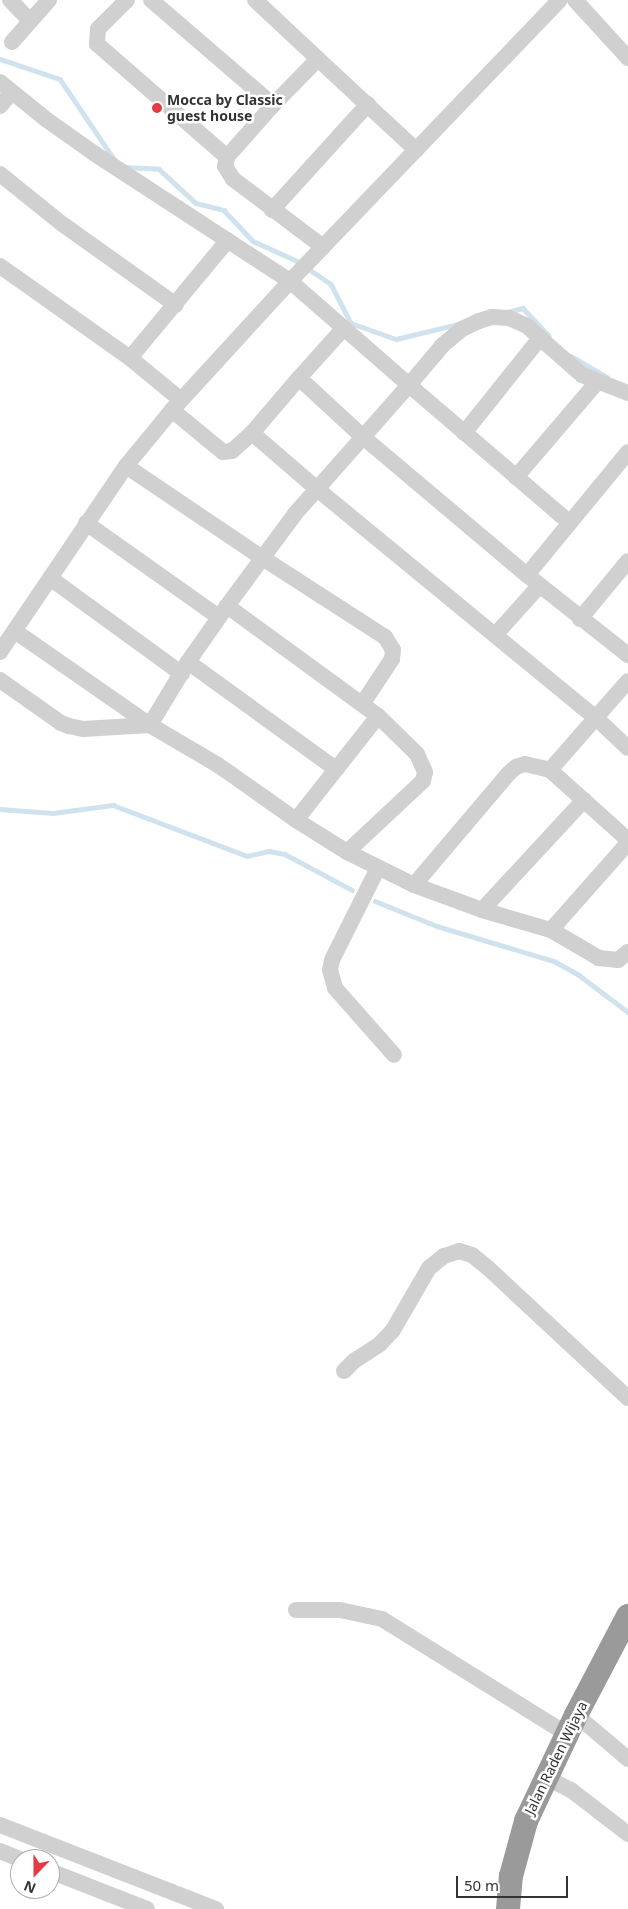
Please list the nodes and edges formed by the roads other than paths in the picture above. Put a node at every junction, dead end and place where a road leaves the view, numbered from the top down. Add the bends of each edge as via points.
1 (10, 0) edge
2 (49, 0) edge
3 (127, 0) edge
4 (150, 0) edge
5 (255, 0) edge
6 (560, 0) edge
7 (575, 0) edge
8 (29, 20) junction
9 (12, 42) dead end
10 (628, 58) edge
11 (318, 59) junction
12 (6, 87) edge
13 (368, 104) junction
14 (273, 105) junction
15 (0, 106) edge
16 (416, 150) junction
17 (227, 157) junction
18 (0, 174) edge
19 (272, 210) junction
20 (228, 240) junction
21 (321, 250) junction
22 (0, 266) edge
23 (293, 280) junction
24 (176, 305) junction
25 (344, 328) junction
26 (540, 338) junction
27 (130, 358) junction
28 (299, 378) junction
29 (597, 382) junction
30 (409, 385) junction
31 (628, 393) edge
32 (176, 405) junction
33 (252, 433) junction
34 (464, 433) junction
35 (363, 436) junction
36 (628, 452) edge
37 (126, 466) junction
38 (516, 477) junction
39 (317, 489) junction
40 (569, 522) junction
41 (86, 523) junction
42 (261, 557) junction
43 (628, 561) edge
44 (50, 578) junction
45 (533, 580) junction
46 (223, 612) junction
47 (580, 618) junction
48 (15, 631) junction
49 (496, 634) junction
50 (0, 652) edge
51 (628, 655) edge
52 (185, 668) junction
53 (0, 680) edge
54 (628, 681) edge
55 (363, 703) junction
56 (378, 716) junction
57 (595, 717) junction
58 (150, 725) junction
59 (628, 748) edge
60 (336, 769) junction
61 (550, 770) junction
62 (584, 800) junction
63 (296, 820) junction
64 (628, 840) edge
65 (628, 844) edge
66 (347, 852) junction
67 (378, 868) junction
68 (414, 885) junction
69 (482, 910) junction
70 (551, 930) junction
71 (628, 952) edge
72 (394, 1055) dead end
73 (344, 1371) dead end
74 (628, 1398) edge
75 (296, 1610) dead end
76 (628, 1616) edge
77 (571, 1724) junction
78 (628, 1758) edge
79 (545, 1777) junction
80 (0, 1825) edge
81 (628, 1834) edge
82 (125, 1872) junction
83 (60, 1875) edge
84 (115, 1896) junction
85 (147, 1909) edge
86 (216, 1909) edge
87 (508, 1909) edge

1 - 8 street
2 - 8 street
3 - 17 street via 98,29 97,44
4 - 14 street
5 - 11 street
6 - 16 street
7 - 10 street
8 - 9 street
11 - 13 street
11 - 14 street
12 - 15 street
12 - 20 street via 95,154
13 - 16 street
13 - 19 street
14 - 17 street
16 - 21 street
17 - 19 street via 225,166 233,179
18 - 24 street via 61,223
19 - 21 street
20 - 23 street
20 - 24 street
21 - 23 street
22 - 27 street
23 - 25 street
23 - 32 street
24 - 27 street
25 - 28 street
25 - 30 street
26 - 29 street via 582,375
26 - 30 street via 528,326 509,318 492,317 479,321 462,329 442,346
26 - 34 street
27 - 32 street
28 - 33 street
28 - 35 street
29 - 31 street
29 - 38 street
30 - 34 street
30 - 35 street
32 - 33 street via 223,452 232,451
32 - 37 street
33 - 39 street
34 - 38 street
35 - 39 street
35 - 45 street
36 - 40 street
37 - 41 street
37 - 42 street
38 - 40 street
39 - 42 street
39 - 49 street
40 - 45 street
41 - 44 street
41 - 46 street
42 - 46 street
42 - 55 street via 391,643 393,650 388,668
43 - 47 street
44 - 48 street
44 - 52 street
45 - 47 street
45 - 49 street
46 - 52 street
46 - 55 street
47 - 51 street
48 - 50 street
48 - 58 street
49 - 57 street
52 - 58 street
52 - 60 street
53 - 58 street via 69,726 102,729
54 - 57 street
55 - 56 street
56 - 60 street
56 - 66 street via 418,754 425,772 418,788
57 - 59 street
57 - 61 street
58 - 63 street via 218,765
60 - 63 street
61 - 62 street
61 - 68 street via 532,764 516,768
62 - 64 street
62 - 69 street
63 - 66 street
65 - 70 street
66 - 67 street
67 - 68 street
67 - 72 street via 330,970 336,988
68 - 69 street
69 - 70 street
70 - 71 street via 607,961 618,960
73 - 74 street via 380,1344 392,1330 429,1268 444,1256 458,1251 468,1252 483,1263
75 - 77 street via 340,1610 382,1619
76 - 77 highway, Jalan Raden Wijaya
77 - 78 street
77 - 79 highway, Jalan Raden Wijaya
79 - 81 street via 571,1790
79 - 87 highway, Jalan Raden Wijaya via 523,1830 511,1876
80 - 82 street
82 - 84 street
82 - 86 street
83 - 84 street
84 - 85 street

